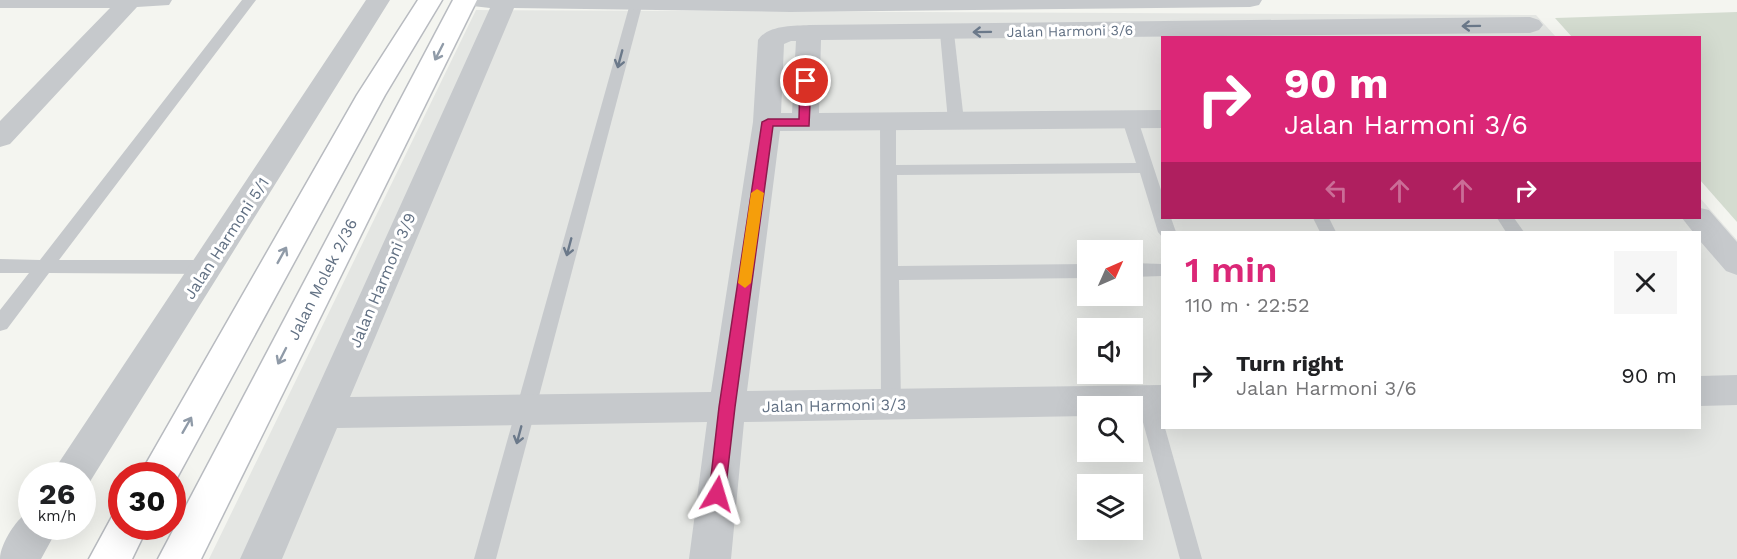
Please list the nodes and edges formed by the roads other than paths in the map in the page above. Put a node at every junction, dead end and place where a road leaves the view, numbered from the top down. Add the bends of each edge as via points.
1 (160, 0) edge
2 (249, 0) edge
3 (378, 0) edge
4 (430, 0) edge
5 (465, 0) edge
6 (473, 0) edge
7 (1250, 0) edge
8 (1509, 0) edge
9 (0, 1) edge
10 (130, 1) edge
11 (505, 1) edge
12 (893, 2) edge
13 (636, 3) junction
14 (1535, 31) edge
15 (809, 33) junction
16 (947, 33) junction
17 (1198, 33) edge
18 (1161, 119) edge
19 (1131, 120) junction
20 (956, 121) junction
21 (768, 122) junction
22 (888, 122) junction
23 (805, 123) junction
24 (0, 138) edge
25 (1146, 168) junction
26 (888, 170) junction
27 (1161, 214) edge
28 (1699, 219) edge
29 (1737, 263) edge
30 (0, 266) edge
31 (44, 267) junction
32 (208, 267) junction
33 (1143, 270) edge
34 (1161, 270) edge
35 (1077, 271) edge
36 (889, 273) junction
37 (0, 324) edge
38 (1737, 390) edge
39 (1701, 391) edge
40 (1155, 400) edge
41 (891, 404) junction
42 (727, 407) junction
43 (526, 410) junction
44 (326, 413) junction
45 (1161, 426) edge
46 (1162, 429) edge
47 (81, 462) edge
48 (166, 462) edge
49 (30, 540) edge
50 (120, 540) edge
51 (18, 559) edge
52 (110, 559) edge
53 (179, 559) edge
54 (261, 559) edge
55 (485, 559) edge
56 (710, 559) edge
57 (1191, 559) edge

1 - 10 street
2 - 31 lane
3 - 32 street, Jalan Harmoni 5/1
48 -> 4 street via 371,95
5 -> 53 street, Jalan Molek 2/36
6 - 11 street
7 - 12 street
8 - 14 street
9 - 10 street
10 - 24 street
11 - 13 street
11 - 44 street, Jalan Harmoni 3/9
12 - 13 street
13 -> 43 lane
14 -> 17 street, Jalan Harmoni 3/6
15 - 16 street, Jalan Harmoni 3/6
15 - 21 street, Jalan Harmoni 3/6 via 787,34 771,40
15 - 23 street
17 -> 16 street, Jalan Harmoni 3/6
16 - 20 lane
18 - 19 street
19 - 20 street
19 - 25 lane
20 - 22 street
21 - 23 street
21 - 42 street
22 - 23 street
22 - 26 lane
25 - 26 lane
25 - 27 lane
26 - 36 lane
28 - 29 street
30 - 31 lane
31 - 32 lane
31 - 37 lane
32 - 47 street, Jalan Harmoni 5/1
33 - 34 lane
35 - 36 lane
36 - 41 lane
38 - 39 street
40 - 41 street, Jalan Harmoni 3/3
40 - 45 lane
41 - 42 street, Jalan Harmoni 3/3
42 - 43 street, Jalan Harmoni 3/3
42 - 56 street
43 - 44 street, Jalan Harmoni 3/3
43 -> 55 lane
44 - 54 street, Jalan Harmoni 3/9
46 - 57 lane
49 - 51 street
50 - 52 street

